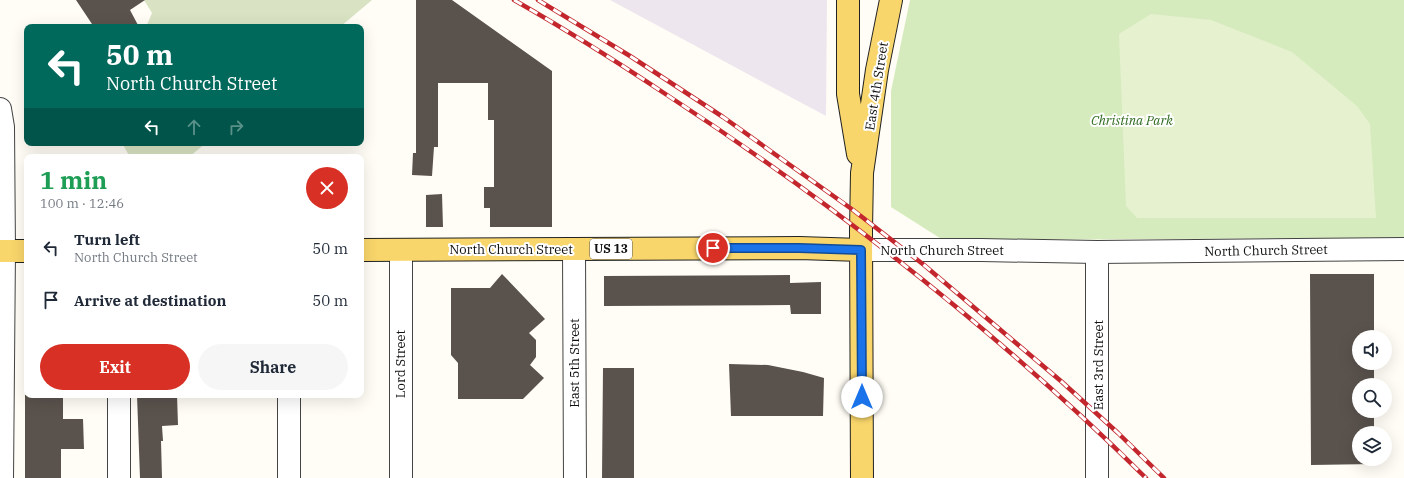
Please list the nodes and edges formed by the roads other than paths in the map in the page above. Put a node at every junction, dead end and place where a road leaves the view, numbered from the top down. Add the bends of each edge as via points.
1 (848, 0) edge
2 (891, 0) edge
3 (0, 110) edge
4 (862, 173) junction
5 (574, 249) junction
6 (1404, 249) edge
7 (364, 250) edge
8 (401, 250) junction
9 (861, 250) junction
10 (2, 251) edge
11 (24, 251) edge
12 (1097, 252) junction
13 (119, 398) edge
14 (289, 398) edge
15 (1, 434) edge
16 (2, 478) edge
17 (119, 478) edge
18 (289, 478) edge
19 (401, 478) edge
20 (575, 478) edge
21 (862, 478) edge
22 (1097, 478) edge

1 - 4 main road, East 4th Street via 848,94
2 - 4 main road, East 4th Street
3 - 10 street via 3,127
4 - 9 main road, East 4th Street
5 - 8 main road, North Church Street / US 13
5 - 9 main road, North Church Street / US 13
5 - 20 street, East 5th Street
6 - 12 street, North Church Street
7 - 8 main road, North Church Street / US 13
8 - 19 street, Lord Street
9 - 12 street, North Church Street
9 - 21 main road, East 4th Street
10 - 11 main road
10 - 15 street
12 - 22 street, East 3rd Street
13 - 17 street
14 - 18 street
15 - 16 street

